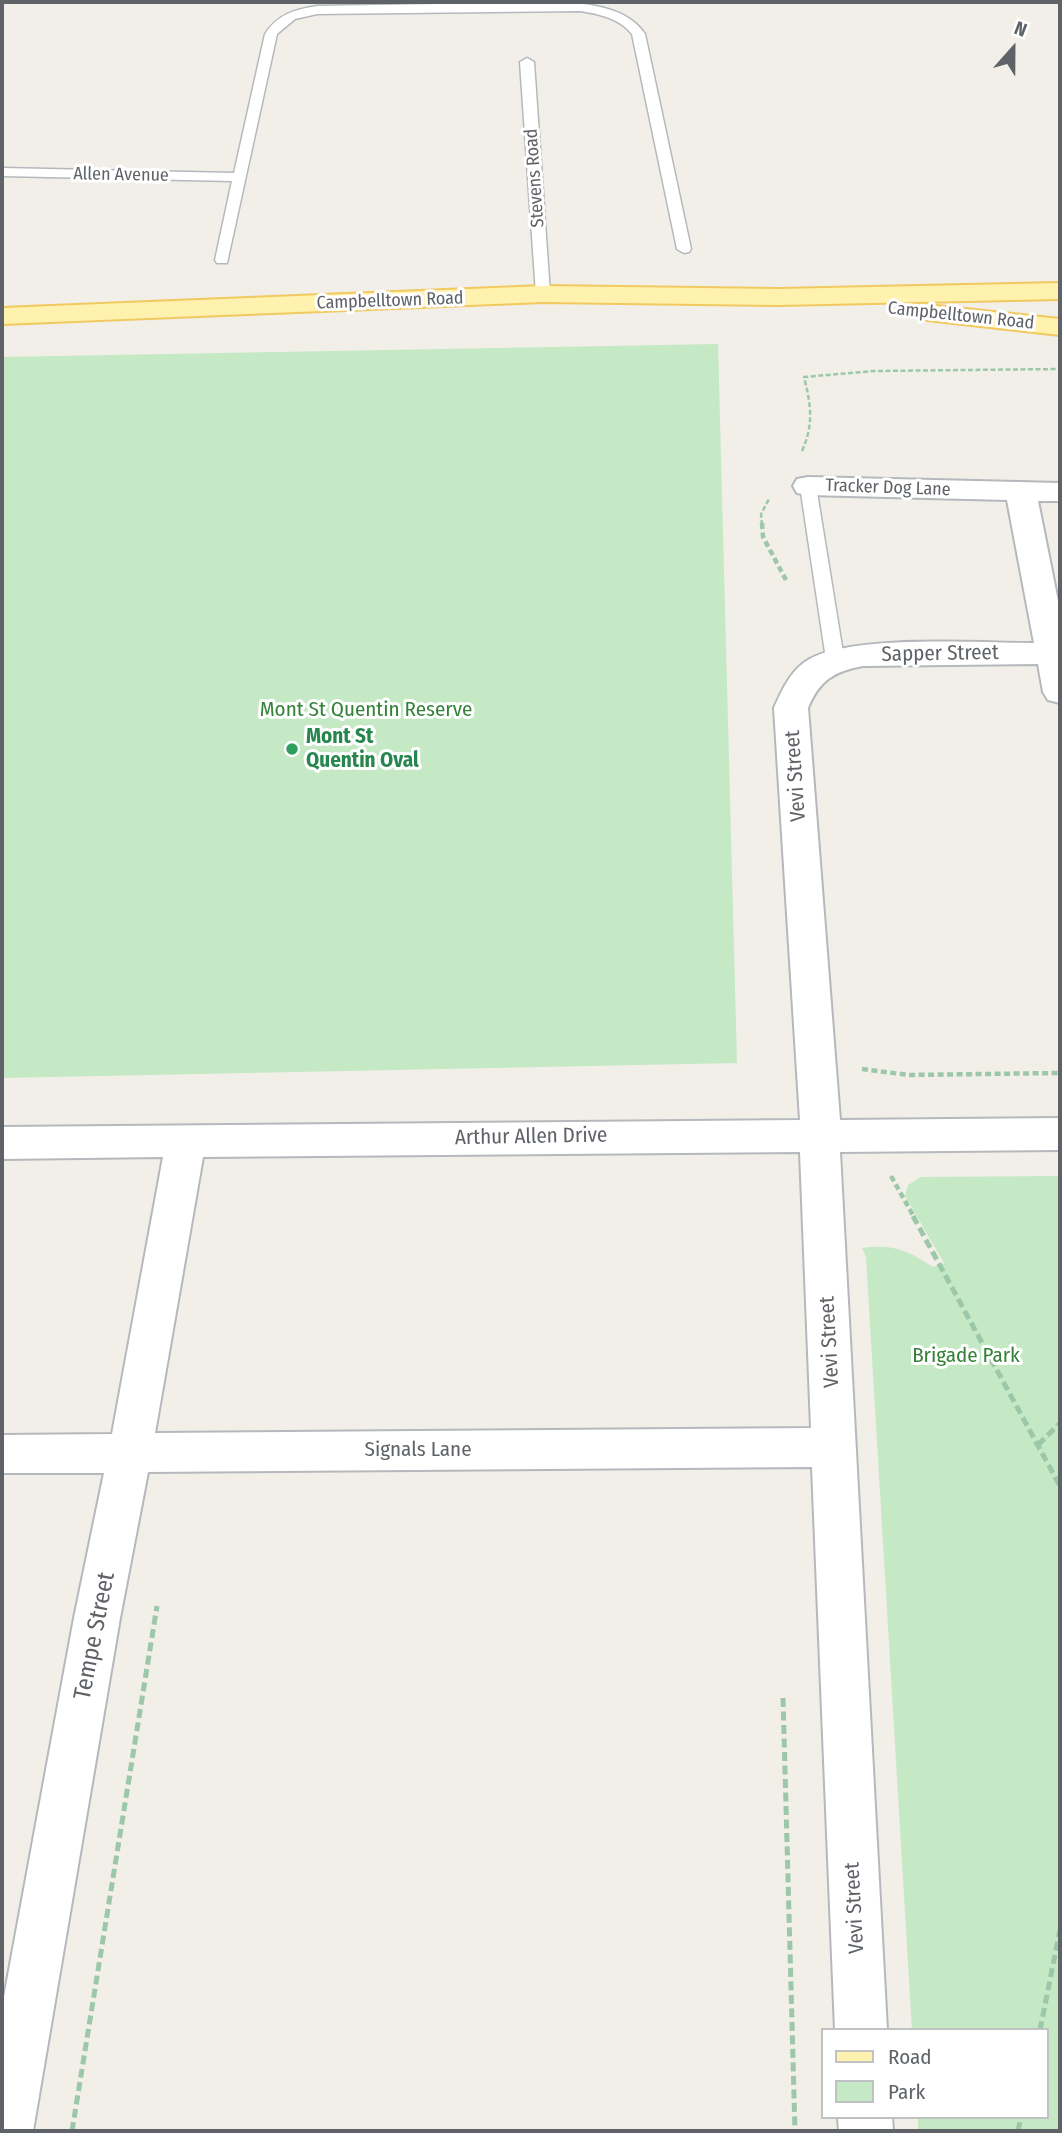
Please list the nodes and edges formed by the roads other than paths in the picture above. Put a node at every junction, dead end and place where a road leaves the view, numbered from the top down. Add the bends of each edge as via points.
1 (527, 62) dead end
2 (2, 172) edge
3 (240, 177) junction
4 (684, 249) dead end
5 (222, 260) dead end
6 (1060, 291) edge
7 (543, 294) junction
8 (778, 297) junction
9 (2, 316) edge
10 (1060, 327) edge
11 (808, 486) joint
12 (1021, 492) junction
13 (1060, 492) edge
14 (1057, 653) edge
15 (828, 662) junction
16 (1060, 692) edge
17 (1060, 1134) edge
18 (819, 1135) junction
19 (186, 1141) junction
20 (2, 1143) edge
21 (835, 1447) junction
22 (131, 1452) junction
23 (2, 1454) edge
24 (861, 2028) edge
25 (6, 2131) edge

1 - 7 lane, Stevens Road
2 - 3 lane, Allen Avenue
3 - 4 lane via 271,34 278,22 293,13 587,8 626,21 637,32
3 - 5 lane
6 - 8 main road, Campbelltown Road
7 - 8 main road, Campbelltown Road
7 - 9 main road, Campbelltown Road
8 - 10 main road, Campbelltown Road
11 - 12 street, Tracker Dog Lane
11 - 15 lane, Tracker Dog Lane
12 - 13 street, Tracker Dog Lane
12 - 14 street
14 - 15 street, Sapper Street via 863,655
14 - 16 street
15 - 18 street, Vevi Street via 799,686 791,708 821,1107
17 - 18 street, Arthur Allen Drive
18 - 19 street, Arthur Allen Drive
18 - 21 street, Vevi Street
19 - 20 street, Arthur Allen Drive
19 - 22 street, Tempe Street
21 - 22 street, Signals Lane
21 - 24 street, Vevi Street
22 - 23 street, Signals Lane
22 - 25 street, Tempe Street

